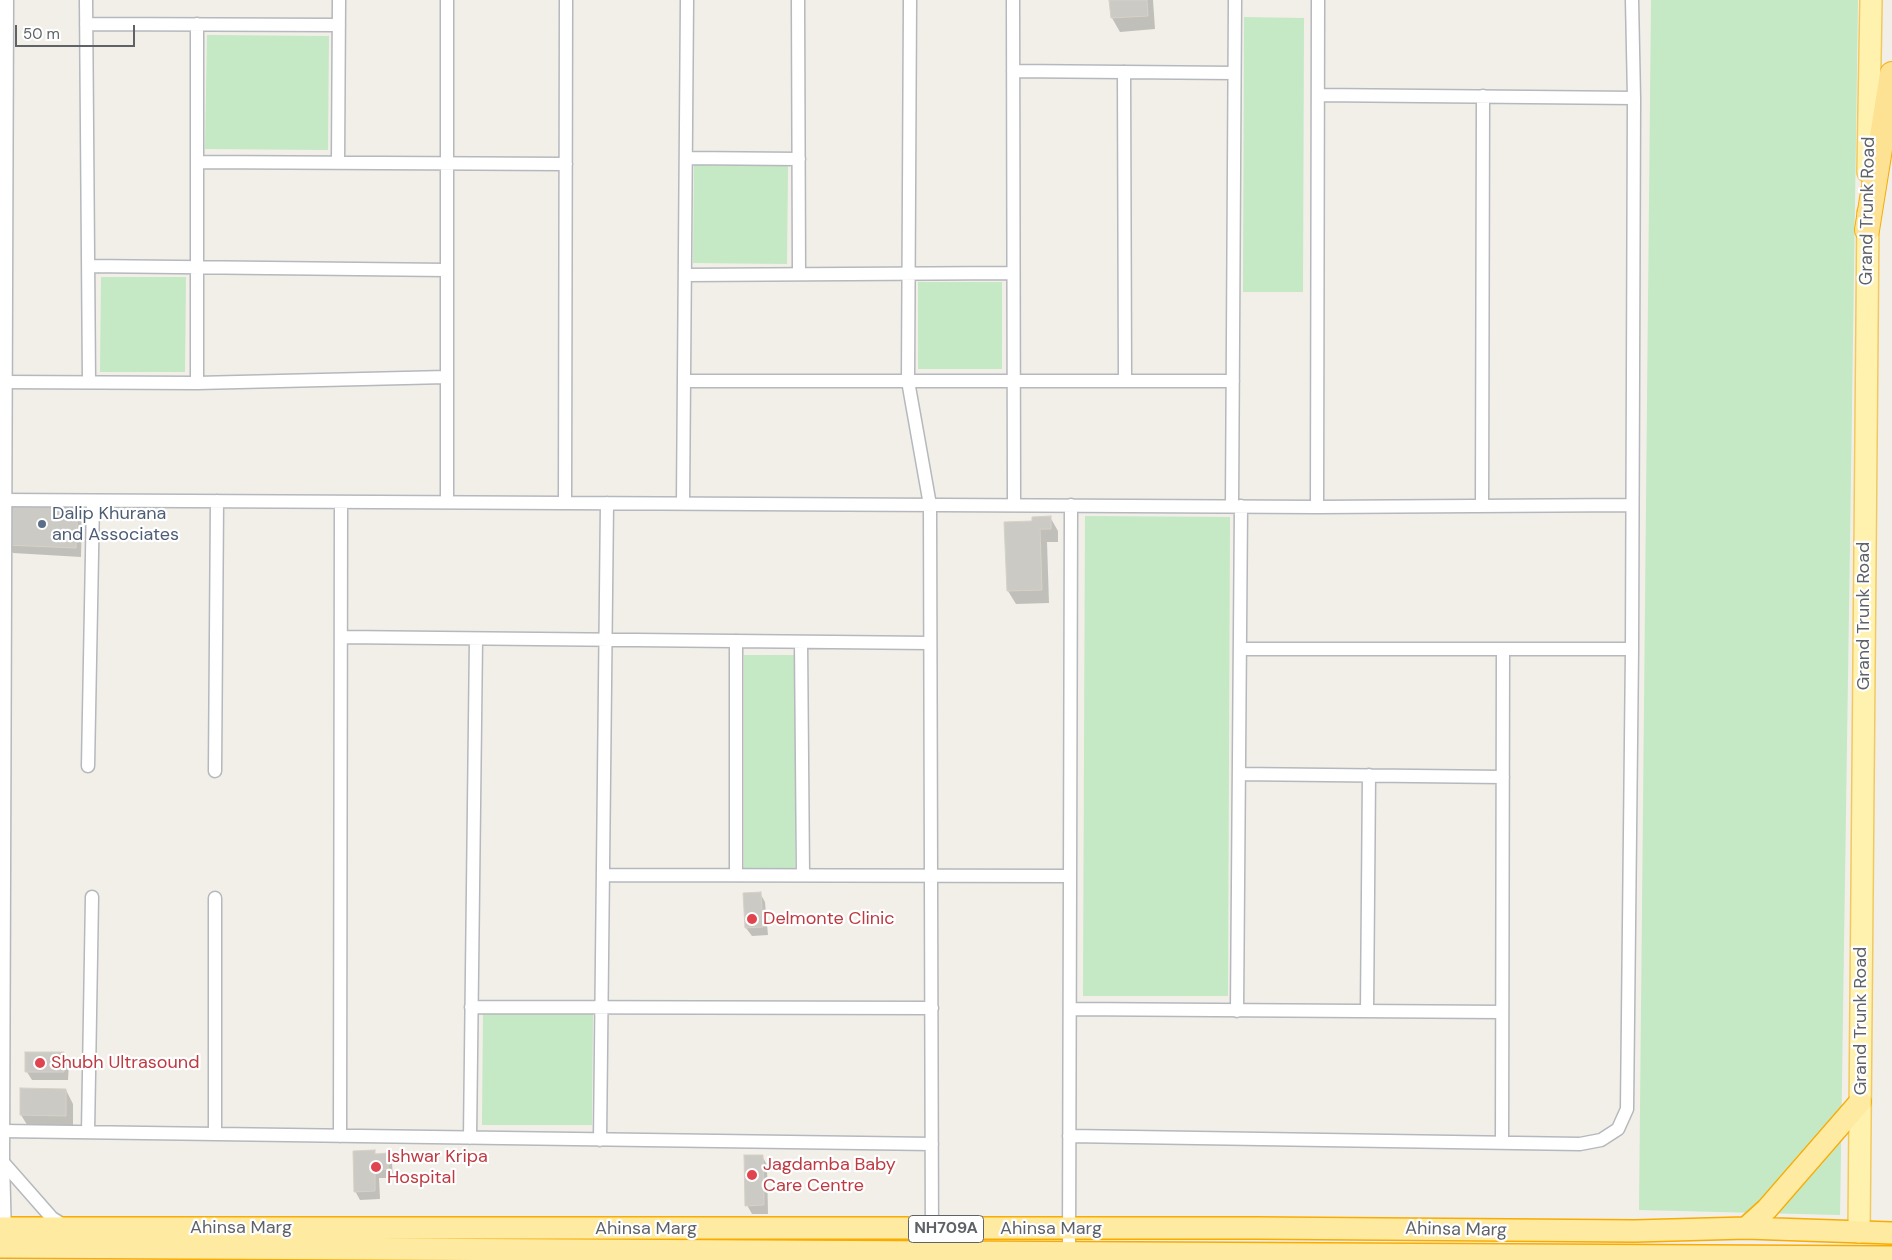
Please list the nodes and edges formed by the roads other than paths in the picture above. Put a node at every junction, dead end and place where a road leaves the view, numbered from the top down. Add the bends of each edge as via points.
1 (5, 0) edge
2 (86, 0) edge
3 (339, 0) edge
4 (447, 0) edge
5 (566, 0) edge
6 (687, 0) edge
7 (798, 0) edge
8 (910, 0) edge
9 (1013, 0) edge
10 (1235, 0) edge
11 (1318, 0) edge
12 (1632, 0) edge
13 (1871, 0) edge
14 (86, 24) junction
15 (197, 24) junction
16 (339, 25) junction
17 (1013, 71) junction
18 (1124, 72) junction
19 (1234, 73) junction
20 (1892, 74) edge
21 (1318, 94) junction
22 (1483, 96) junction
23 (1634, 98) junction
24 (2, 100) edge
25 (686, 158) junction
26 (798, 159) junction
27 (197, 162) junction
28 (338, 163) junction
29 (447, 163) junction
30 (566, 164) junction
31 (1867, 230) junction
32 (88, 266) junction
33 (197, 267) junction
34 (447, 270) junction
35 (1013, 273) junction
36 (799, 274) junction
37 (908, 274) junction
38 (685, 275) junction
39 (446, 377) junction
40 (684, 381) junction
41 (908, 381) junction
42 (1232, 381) junction
43 (4, 382) junction
44 (90, 382) junction
45 (1013, 382) junction
46 (1125, 382) junction
47 (197, 383) junction
48 (2, 500) edge
49 (93, 501) junction
50 (218, 501) junction
51 (341, 502) junction
52 (447, 502) junction
53 (565, 503) junction
54 (607, 503) junction
55 (683, 504) junction
56 (930, 505) junction
57 (1014, 505) junction
58 (1071, 505) junction
59 (1632, 505) junction
60 (1236, 506) junction
61 (1482, 506) junction
62 (1317, 507) junction
63 (341, 637) junction
64 (476, 639) junction
65 (605, 640) junction
66 (736, 641) junction
67 (801, 642) junction
68 (930, 643) junction
69 (1240, 649) junction
70 (1503, 649) junction
71 (1632, 649) junction
72 (88, 766) dead end
73 (215, 771) dead end
74 (1239, 774) junction
75 (1369, 775) junction
76 (1503, 777) junction
77 (603, 875) junction
78 (736, 875) junction
79 (803, 875) junction
80 (931, 876) junction
81 (1070, 876) junction
82 (92, 897) dead end
83 (215, 898) dead end
84 (1, 968) edge
85 (472, 1007) junction
86 (601, 1007) junction
87 (932, 1008) junction
88 (1070, 1010) junction
89 (1237, 1010) junction
90 (1367, 1011) junction
91 (1502, 1012) junction
92 (1860, 1102) junction
93 (2, 1131) junction
94 (88, 1132) junction
95 (215, 1134) junction
96 (340, 1136) junction
97 (1069, 1136) junction
98 (470, 1138) junction
99 (600, 1140) junction
100 (1502, 1143) junction
101 (932, 1144) junction
102 (1, 1160) junction
103 (68, 1228) junction
104 (932, 1228) junction
105 (1257, 1228) junction
106 (1746, 1228) junction
107 (1069, 1229) junction
108 (1858, 1232) junction
109 (1892, 1233) edge
110 (1, 1238) edge
111 (534, 1246) edge
112 (932, 1252) junction
113 (1069, 1252) junction
114 (216, 1254) edge
115 (1256, 1257) edge
116 (1892, 1257) edge
117 (1774, 1258) edge
118 (1858, 1258) edge

1 - 24 street
2 - 14 street
3 - 16 street
4 - 29 street
5 - 30 street
6 - 25 street
7 - 26 street
8 - 37 street
9 - 17 street
10 - 19 street
11 - 21 street
12 - 23 street
13 - 31 main road, Grand Trunk Road
14 - 15 street
14 - 32 street
15 - 16 street
15 - 27 street
16 - 28 street
17 - 18 street
17 - 35 street
18 - 19 street
18 - 46 street
19 - 42 street
20 - 31 highway
21 - 22 street
21 - 62 street
22 - 23 street
22 - 61 street
23 - 59 street
24 - 43 street
25 - 26 street
25 - 38 street
26 - 36 street
27 - 28 street
27 - 33 street
28 - 29 street
29 - 30 street
29 - 34 street
30 - 53 street
31 - 92 main road, Grand Trunk Road
32 - 33 street
32 - 44 street
33 - 34 street
33 - 47 street
34 - 39 street
35 - 37 street
35 - 45 street
36 - 37 street
36 - 38 street
37 - 41 street
38 - 40 street
39 - 47 street
39 - 52 street
40 - 41 street
40 - 55 street
41 - 45 street
41 - 56 street
42 - 46 street
42 - 60 street
43 - 44 street
43 - 48 street
44 - 47 street
45 - 46 street
45 - 57 street
48 - 49 street
48 - 84 street
49 - 50 street
49 - 72 street
50 - 51 street
50 - 73 street
51 - 52 street
51 - 63 street
52 - 53 street
53 - 54 street
54 - 55 street
54 - 65 street
55 - 56 street
56 - 57 street
56 - 68 street
57 - 58 street
58 - 60 street
58 - 81 street
59 - 61 street
59 - 71 street
60 - 62 street
60 - 69 street
61 - 62 street
63 - 64 street
63 - 96 street
64 - 65 street
64 - 85 street
65 - 66 street
65 - 77 street
66 - 67 street
66 - 78 street
67 - 68 street
67 - 79 street
68 - 80 street
69 - 70 street
69 - 74 street
70 - 71 street
70 - 76 street
71 - 100 street via 1628,1109 1618,1129 1601,1140 1580,1144
74 - 75 street
74 - 89 street
75 - 76 street
75 - 90 street
76 - 91 street
77 - 78 street
77 - 86 street
78 - 79 street
79 - 80 street
80 - 81 street
80 - 87 street
81 - 88 street
82 - 94 street
83 - 95 street
84 - 93 street
85 - 86 street
85 - 98 street
86 - 87 street
86 - 99 street
87 - 101 street
88 - 89 street
88 - 97 street
89 - 90 street
90 - 91 street
91 - 100 street
92 - 106 highway via 1767,1209
92 - 108 main road, Grand Trunk Road
93 - 94 street
93 - 102 street
94 - 95 street
95 - 96 street
96 - 98 street
97 - 100 street
97 - 107 street
98 - 99 street
99 - 101 street
101 - 104 street
102 - 103 street via 52,1218
102 - 110 street
103 - 110 highway, Ahinsa Marg / NH709A
103 - 111 highway, Ahinsa Marg / NH709A
104 - 107 highway, Ahinsa Marg / NH709A
104 - 111 highway, Ahinsa Marg / NH709A
104 - 112 street
105 - 106 highway, Ahinsa Marg / NH709A via 1625,1231
105 - 107 highway, Ahinsa Marg / NH709A
105 - 115 street
106 - 108 highway, Ahinsa Marg / NH709A
107 - 113 street
108 - 109 highway, Ahinsa Marg / NH709A
108 - 118 highway
110 - 114 highway, Ahinsa Marg / NH709A
111 - 112 highway, Ahinsa Marg / NH709A
111 - 114 highway, Ahinsa Marg / NH709A
112 - 113 highway, Ahinsa Marg / NH709A
113 - 115 highway, Ahinsa Marg / NH709A
115 - 117 highway, Ahinsa Marg / NH709A
116 - 118 highway, Ahinsa Marg / NH709A
117 - 118 highway, Ahinsa Marg / NH709A

